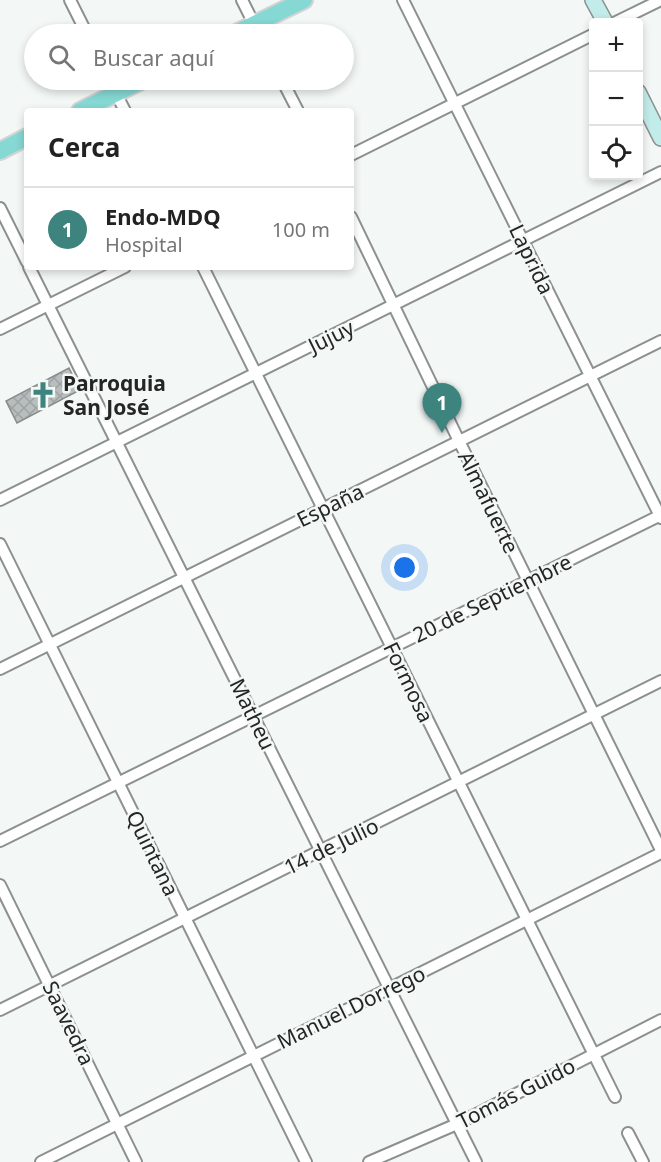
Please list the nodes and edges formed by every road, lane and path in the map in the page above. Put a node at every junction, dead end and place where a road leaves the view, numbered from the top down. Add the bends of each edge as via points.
1 (70, 0) edge
2 (242, 0) edge
3 (304, 0) edge
4 (403, 0) edge
5 (594, 0) edge
6 (661, 0) edge
7 (602, 18) edge
8 (624, 18) edge
9 (82, 24) edge
10 (253, 24) edge
11 (266, 24) edge
12 (589, 36) edge
13 (108, 90) edge
14 (115, 90) edge
15 (287, 90) edge
16 (643, 100) edge
17 (454, 103) junction
18 (84, 108) edge
19 (124, 108) edge
20 (296, 108) edge
21 (661, 138) edge
22 (24, 139) edge
23 (0, 151) edge
24 (354, 153) edge
25 (661, 172) edge
26 (0, 208) edge
27 (354, 223) edge
28 (523, 241) junction
29 (24, 256) edge
30 (31, 270) edge
31 (119, 270) edge
32 (204, 270) edge
33 (48, 305) junction
34 (395, 305) junction
35 (0, 329) edge
36 (661, 341) edge
37 (256, 374) junction
38 (590, 376) junction
39 (459, 441) junction
40 (117, 442) junction
41 (0, 500) edge
42 (323, 509) junction
43 (661, 516) edge
44 (0, 544) edge
45 (184, 578) junction
46 (528, 580) junction
47 (50, 645) junction
48 (392, 648) junction
49 (0, 669) edge
50 (661, 681) edge
51 (594, 715) junction
52 (254, 716) junction
53 (458, 782) junction
54 (118, 783) junction
55 (0, 841) edge
56 (320, 851) junction
57 (661, 852) edge
58 (0, 885) edge
59 (185, 918) junction
60 (527, 920) junction
61 (50, 985) junction
62 (389, 988) junction
63 (0, 1010) edge
64 (661, 1020) edge
65 (594, 1054) junction
66 (254, 1056) junction
67 (615, 1097) dead end
68 (119, 1123) junction
69 (457, 1124) junction
70 (628, 1133) dead end
71 (41, 1162) edge
72 (136, 1162) edge
73 (306, 1162) edge
74 (369, 1162) edge
75 (476, 1162) edge
76 (643, 1162) edge

1 - 9 street
2 - 10 street
3 - 11 main road
4 - 17 street, Laprida
5 - 7 main road
6 - 8 street
12 - 17 street
13 - 18 main road
14 - 19 street
15 - 20 street
16 - 21 main road
17 - 24 street
17 - 28 street, Laprida
22 - 23 main road
25 - 28 street, Jujuy
26 - 29 street
27 - 34 street, Almafuerte
28 - 34 street, Jujuy
28 - 38 street, Laprida
30 - 33 street, Matheu
31 - 33 street
32 - 37 street, Formosa
33 - 35 street
33 - 40 street, Matheu
34 - 37 street, Jujuy
34 - 39 street, Almafuerte
36 - 38 street, España
37 - 40 street, Jujuy
37 - 42 street, Formosa
38 - 39 street, España
38 - 43 street, Laprida
39 - 42 street, España
39 - 46 street, Almafuerte
40 - 41 street, Jujuy
40 - 45 street, Matheu
42 - 45 street, España
42 - 48 street, Formosa
43 - 46 street, 20 de Septiembre
44 - 47 street, Quintana
45 - 47 street, España
45 - 52 street, Matheu
46 - 48 street, 20 de Septiembre
46 - 51 street, Almafuerte
47 - 49 street, España
47 - 54 street, Quintana
48 - 52 street, 20 de Septiembre
48 - 53 street, Formosa
50 - 51 street, 14 de Julio
51 - 53 street, 14 de Julio
51 - 57 street, Almafuerte
52 - 54 street, 20 de Septiembre
52 - 56 street, Matheu
53 - 56 street, 14 de Julio
53 - 60 street, Formosa
54 - 55 street, 20 de Septiembre
54 - 59 street, Quintana
56 - 59 street, 14 de Julio
56 - 62 street, Matheu
57 - 60 street, Manuel Dorrego
58 - 61 street, Saavedra
59 - 61 street, 14 de Julio
59 - 66 street, Quintana
60 - 62 street, Manuel Dorrego
60 - 65 street, Formosa
61 - 63 street, 14 de Julio
61 - 68 street, Saavedra
62 - 66 street, Manuel Dorrego
62 - 69 street, Matheu
64 - 65 street, Tomás Guido
65 - 67 street, Formosa
65 - 69 street, Tomás Guido
66 - 68 street, Manuel Dorrego
66 - 73 street, Quintana
68 - 71 street, Manuel Dorrego
68 - 72 street, Saavedra
69 - 74 street, Tomás Guido
69 - 75 street, Matheu
70 - 76 street

